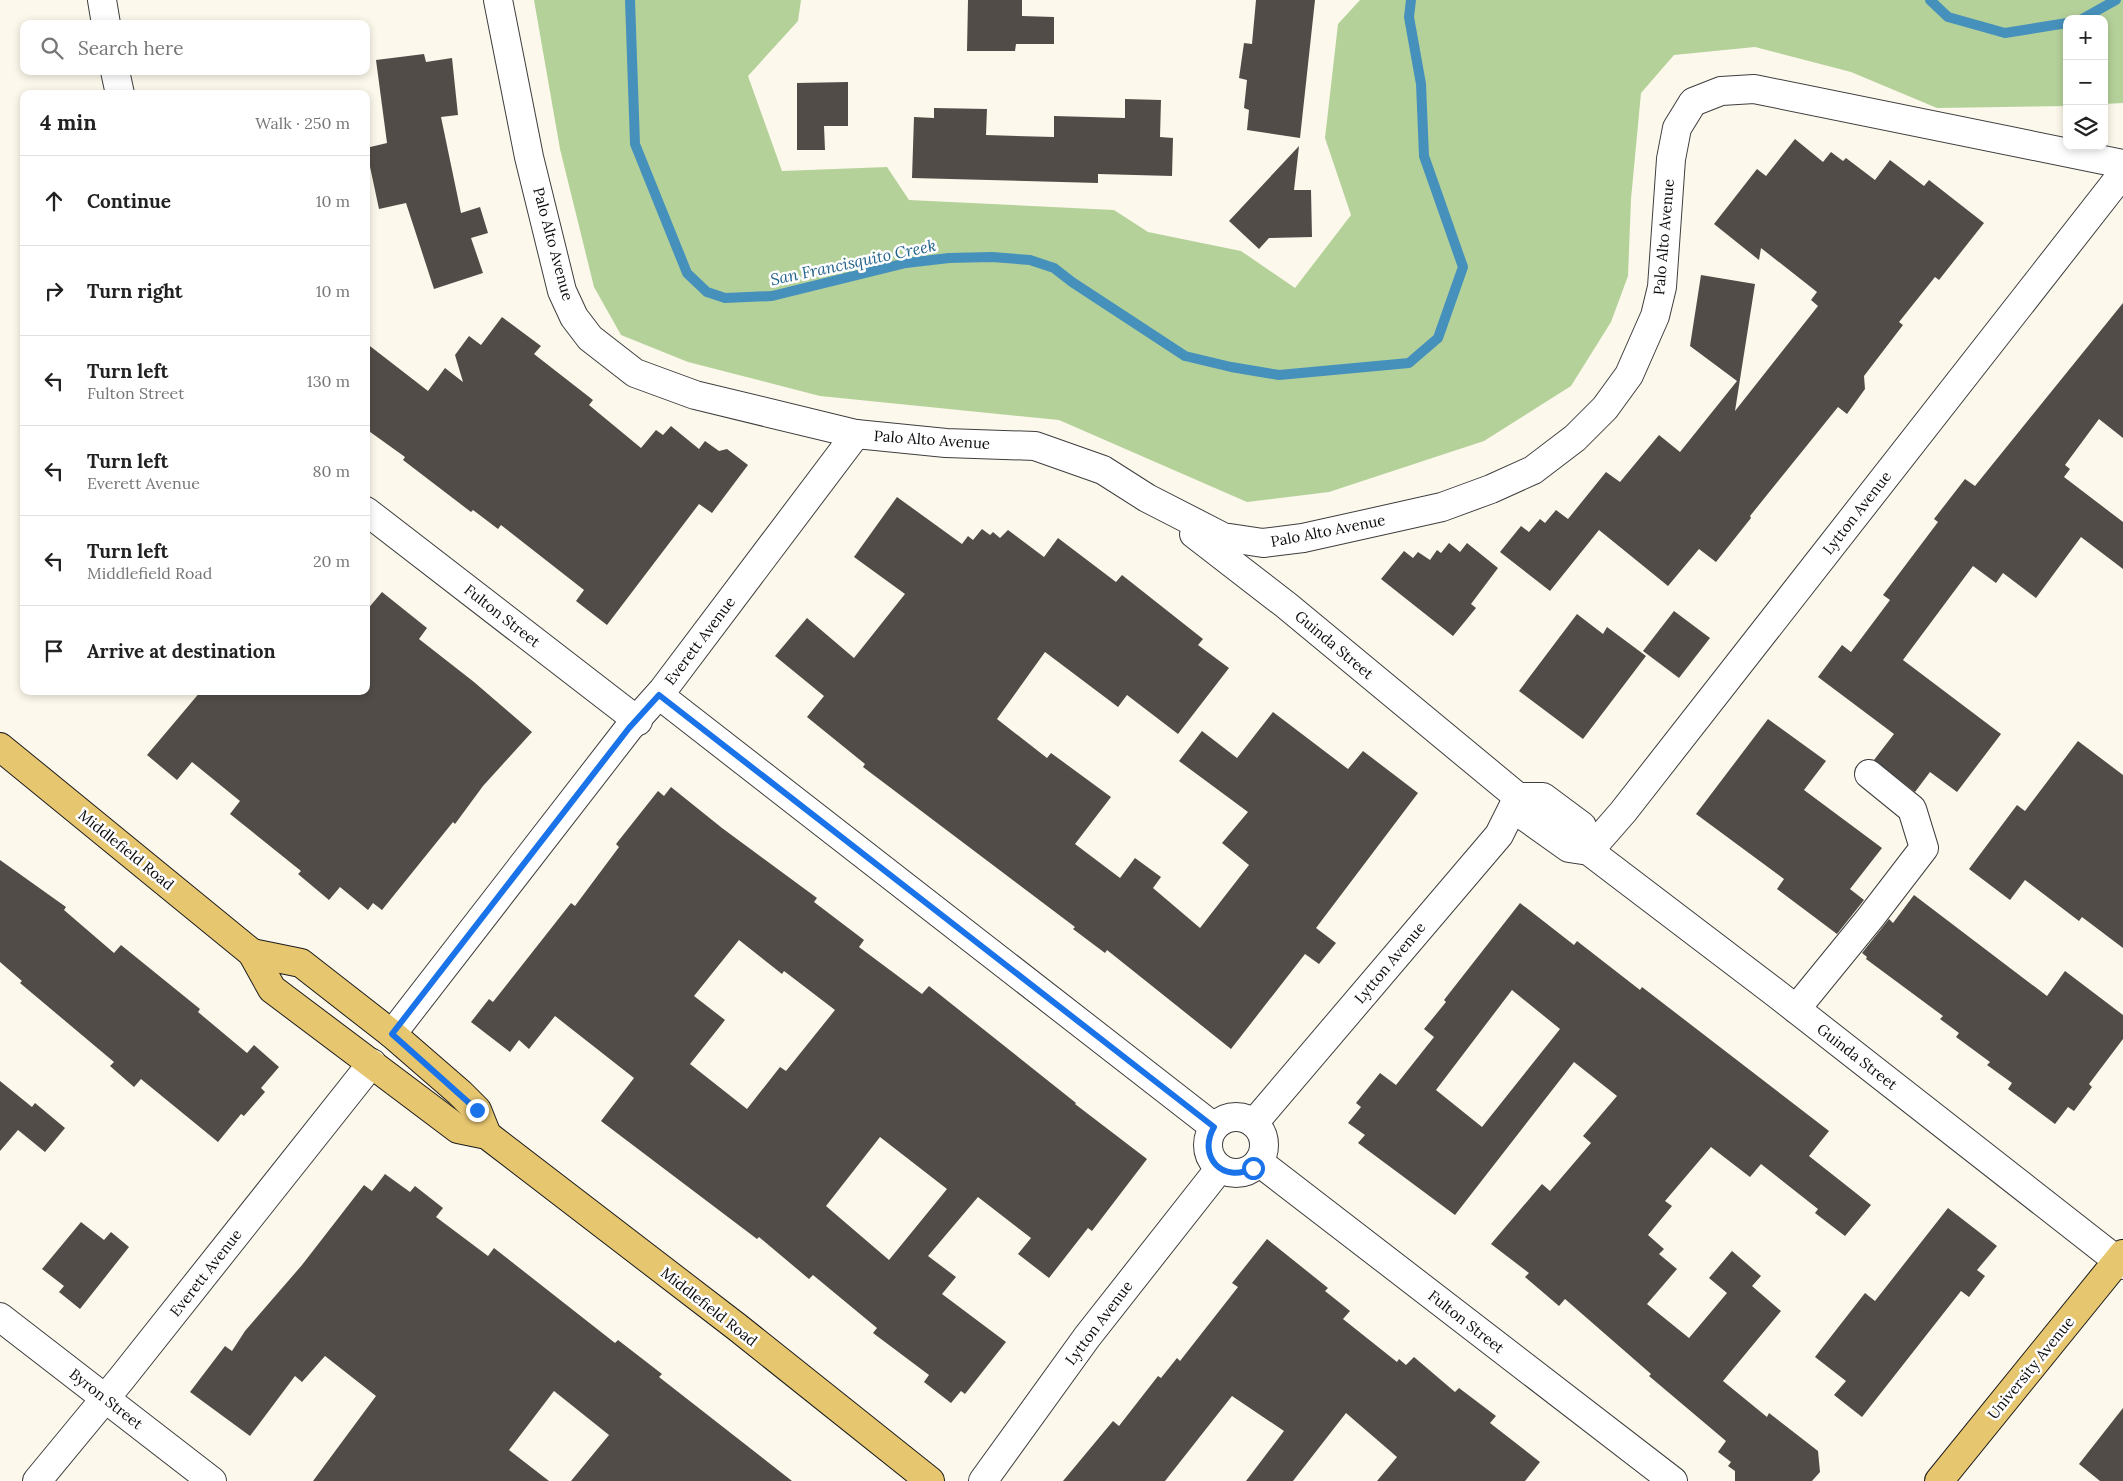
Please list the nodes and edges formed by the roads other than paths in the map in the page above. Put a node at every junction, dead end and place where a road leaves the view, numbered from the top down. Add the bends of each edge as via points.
1 (102, 0) edge
2 (498, 0) edge
3 (105, 20) edge
4 (116, 75) edge
5 (119, 90) edge
6 (2123, 164) edge
7 (2123, 173) edge
8 (856, 434) junction
9 (1147, 498) junction
10 (370, 514) edge
11 (659, 695) junction
12 (638, 721) junction
13 (0, 747) edge
14 (1870, 774) dead end
15 (1518, 797) junction
16 (1588, 851) junction
17 (252, 952) junction
18 (297, 1007) junction
19 (1796, 1009) junction
20 (392, 1034) junction
21 (372, 1063) junction
22 (460, 1093) junction
23 (1254, 1123) junction
24 (1214, 1127) junction
25 (487, 1135) junction
26 (1259, 1162) junction
27 (1220, 1168) junction
28 (2121, 1260) edge
29 (0, 1317) edge
30 (106, 1398) junction
31 (37, 1481) edge
32 (212, 1481) edge
33 (930, 1481) edge
34 (983, 1481) edge
35 (1673, 1481) edge
36 (1939, 1481) edge

1 - 3 street
2 - 8 street, Palo Alto Avenue via 529,157 562,291 574,317 590,338 635,373 695,395
4 - 5 street
6 - 9 street, Palo Alto Avenue via 1754,89 1721,91 1693,102 1677,128 1671,159 1662,287 1655,316 1629,375 1605,408 1575,438 1533,470 1442,507 1303,538 1263,543 1222,538
7 - 16 street, Lytton Avenue via 1623,812
8 - 9 street, Palo Alto Avenue via 946,443 1035,446 1103,470
8 - 11 street, Everett Avenue
9 - 15 street, Guinda Street via 1279,600
10 - 12 street, Fulton Street
11 - 12 street, Everett Avenue
11 - 24 street
12 - 20 street, Everett Avenue via 629,728
13 - 17 main road, Middlefield Road
14 - 19 street via 1912,810 1924,848
15 - 16 street via 1543,797 1582,826
15 - 23 street, Lytton Avenue via 1499,835
16 - 19 street, Guinda Street
17 - 18 main road, Middlefield Road via 272,990
17 - 20 main road, Middlefield Road via 301,962
18 - 20 main road via 311,1000 366,1030
18 - 21 main road, Middlefield Road
19 - 28 street, Guinda Street
20 - 22 main road, Middlefield Road
21 - 22 main road via 398,1062 436,1087
21 - 25 main road, Middlefield Road via 458,1129
21 - 30 street, Everett Avenue
22 - 25 main road, Middlefield Road via 477,1110
23 - 24 street via 1247,1118 1229,1117
23 - 26 street via 1264,1137
24 - 27 street via 1209,1136 1209,1154
25 - 33 main road, Middlefield Road
26 - 27 street via 1237,1174
26 - 35 street, Fulton Street
27 - 34 street, Lytton Avenue via 1087,1337
28 - 36 main road, University Avenue
29 - 30 street, Byron Street
30 - 31 street, Everett Avenue
30 - 32 street, Byron Street

